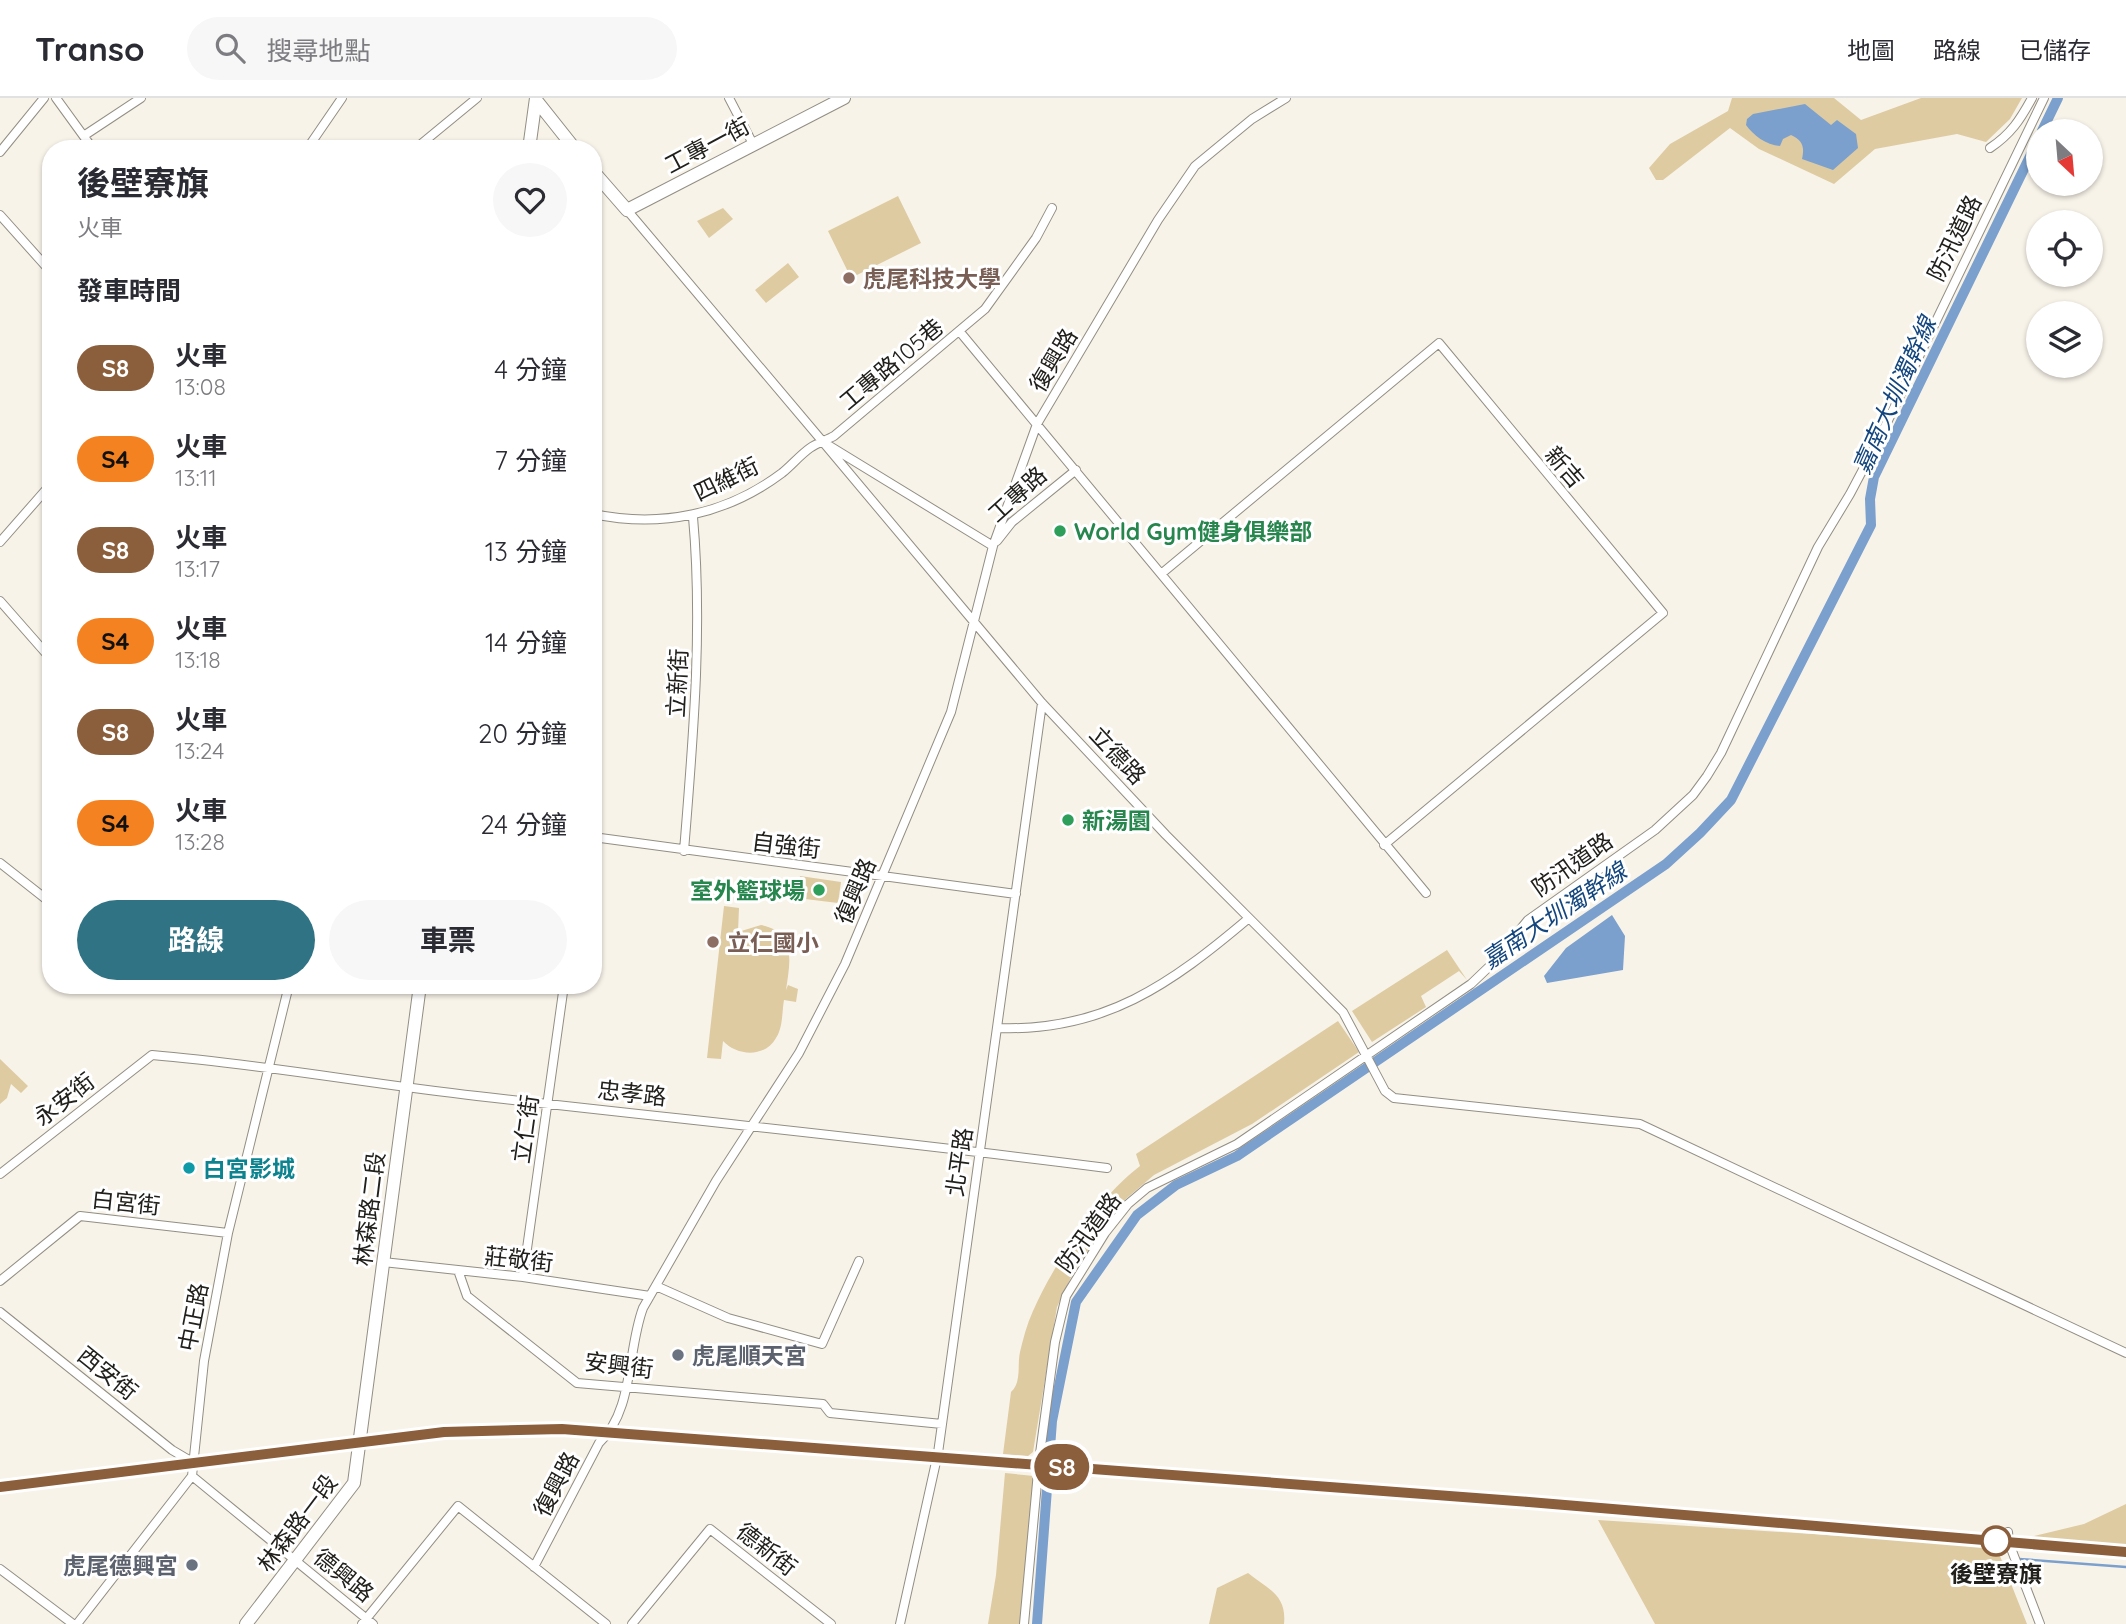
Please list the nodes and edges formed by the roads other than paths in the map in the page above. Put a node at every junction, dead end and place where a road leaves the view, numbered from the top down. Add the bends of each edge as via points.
1 (44, 98) edge
2 (56, 98) edge
3 (141, 98) edge
4 (342, 98) edge
5 (477, 98) edge
6 (729, 98) edge
7 (844, 98) edge
8 (1286, 98) edge
9 (2032, 98) edge
10 (2044, 98) edge
11 (535, 99) edge
12 (85, 135) junction
13 (88, 140) edge
14 (313, 140) edge
15 (426, 140) edge
16 (530, 140) edge
17 (568, 140) edge
18 (753, 144) junction
19 (1, 147) edge
20 (1990, 148) dead end
21 (602, 181) edge
22 (1052, 208) dead end
23 (627, 210) junction
24 (0, 215) edge
25 (42, 262) edge
26 (960, 332) junction
27 (1037, 424) junction
28 (823, 442) junction
29 (1076, 470) junction
30 (42, 494) edge
31 (602, 515) edge
32 (693, 517) junction
33 (0, 542) edge
34 (993, 546) junction
35 (1161, 574) junction
36 (0, 601) edge
37 (974, 623) junction
38 (42, 649) edge
39 (1042, 703) junction
40 (602, 838) edge
41 (1384, 845) junction
42 (684, 851) junction
43 (0, 863) edge
44 (883, 877) junction
45 (1426, 893) dead end
46 (1016, 894) junction
47 (42, 896) edge
48 (1249, 918) junction
49 (287, 994) edge
50 (419, 994) edge
51 (564, 994) edge
52 (998, 1028) junction
53 (152, 1055) joint
54 (1369, 1056) junction
55 (270, 1066) junction
56 (406, 1086) junction
57 (548, 1103) junction
58 (752, 1125) junction
59 (980, 1153) junction
60 (1107, 1168) dead end
61 (0, 1174) edge
62 (228, 1233) junction
63 (859, 1261) dead end
64 (383, 1262) junction
65 (459, 1273) junction
66 (523, 1277) junction
67 (0, 1280) edge
68 (656, 1286) junction
69 (650, 1296) junction
70 (0, 1312) edge
71 (2126, 1353) edge
72 (625, 1386) junction
73 (942, 1424) junction
74 (361, 1438) joint
75 (1040, 1454) junction
76 (1062, 1456) dead end
77 (194, 1463) junction
78 (192, 1476) junction
79 (2008, 1532) dead end
80 (296, 1560) junction
81 (534, 1566) junction
82 (2, 1574) edge
83 (367, 1622) edge
84 (75, 1624) edge
85 (246, 1624) edge
86 (606, 1624) edge
87 (632, 1624) edge
88 (831, 1624) edge
89 (900, 1624) edge
90 (1024, 1624) edge
91 (2040, 1624) edge

1 - 19 street
2 - 12 street
3 - 12 street
4 - 14 street
5 - 15 street
6 - 18 street
7 - 18 main road, 工專一街
8 - 27 street, 復興路 via 1252,119 1195,166
9 - 20 street via 2019,123
10 - 54 street, 防汛道路 via 1878,441 1818,547 1707,776 1655,830 1528,920 1471,984
11 - 16 main road
11 - 17 main road
12 - 13 street
18 - 23 main road, 工專一街
21 - 23 main road, 工專路
22 - 26 street, 工專路105巷 via 1017,266 985,309
23 - 28 street, 工專路
24 - 25 street
26 - 27 street
26 - 28 street, 工專路105巷
27 - 29 street
27 - 34 street, 復興路
28 - 32 street, 四維街 via 751,492
28 - 34 street, 工專路
28 - 37 street, 立德路
29 - 34 street, 工專路 via 1012,522
29 - 35 street, 工專路
30 - 33 street
31 - 32 street, 四維街 via 653,520
32 - 42 street, 立新街 via 698,692
34 - 37 street, 復興路
35 - 41 street, 工專路
35 - 41 street, 新吉 via 1439,342 1663,613
36 - 38 street
37 - 39 street, 立德路
37 - 44 street, 復興路 via 951,712
39 - 46 street, 北平路
39 - 48 street, 立德路
40 - 42 street, 自強街
41 - 45 street, 工專路
42 - 44 street, 自強街
43 - 47 street
44 - 46 street, 自強街
44 - 58 street, 復興路 via 799,1053
46 - 52 street, 北平路
48 - 52 street via 1162,986 1119,1008 1051,1027
48 - 54 street, 立德路 via 1343,1012
49 - 55 street, 中正路
50 - 56 main road, 林森路二段
51 - 57 street, 立仁街
52 - 59 street, 北平路
53 - 55 street, 忠孝路
53 - 61 street, 永安街
54 - 71 street, 立德路 via 1385,1091 1402,1099 1640,1124
54 - 75 street, 防汛道路 via 1237,1144 1168,1175 1128,1204 1066,1296
55 - 56 street, 忠孝路
55 - 62 street, 中正路
56 - 57 street, 忠孝路
56 - 64 main road, 林森路二段
57 - 58 street, 忠孝路
57 - 66 street, 立仁街
58 - 59 street, 忠孝路
58 - 68 street, 復興路
59 - 60 street, 忠孝路
59 - 73 street, 北平路
62 - 67 street, 白宮街 via 80,1216
62 - 77 street, 中正路 via 204,1361
63 - 68 street via 821,1343 728,1318
64 - 65 street, 莊敬街
64 - 74 main road, 林森路二段
65 - 66 street, 莊敬街
65 - 72 street, 安興街 via 467,1296 577,1383
66 - 69 street, 莊敬街
68 - 69 street, 復興路
69 - 72 street, 復興路 via 635,1328
70 - 77 street, 西安街
72 - 73 street, 安興街 via 823,1404 830,1413
72 - 81 street, 復興路 via 613,1430 599,1443
73 - 89 street, 北平路
74 - 80 main road, 林森路一段 via 350,1492
75 - 76 street
75 - 90 street, 防汛道路
77 - 78 street, 中正路
78 - 80 street, 德興路
78 - 84 street, 中正路
79 - 91 street
80 - 83 street, 德興路
80 - 85 main road, 林森路一段
81 - 83 street via 458,1506
81 - 86 street
82 - 84 street
87 - 88 street, 德新街 via 710,1529

